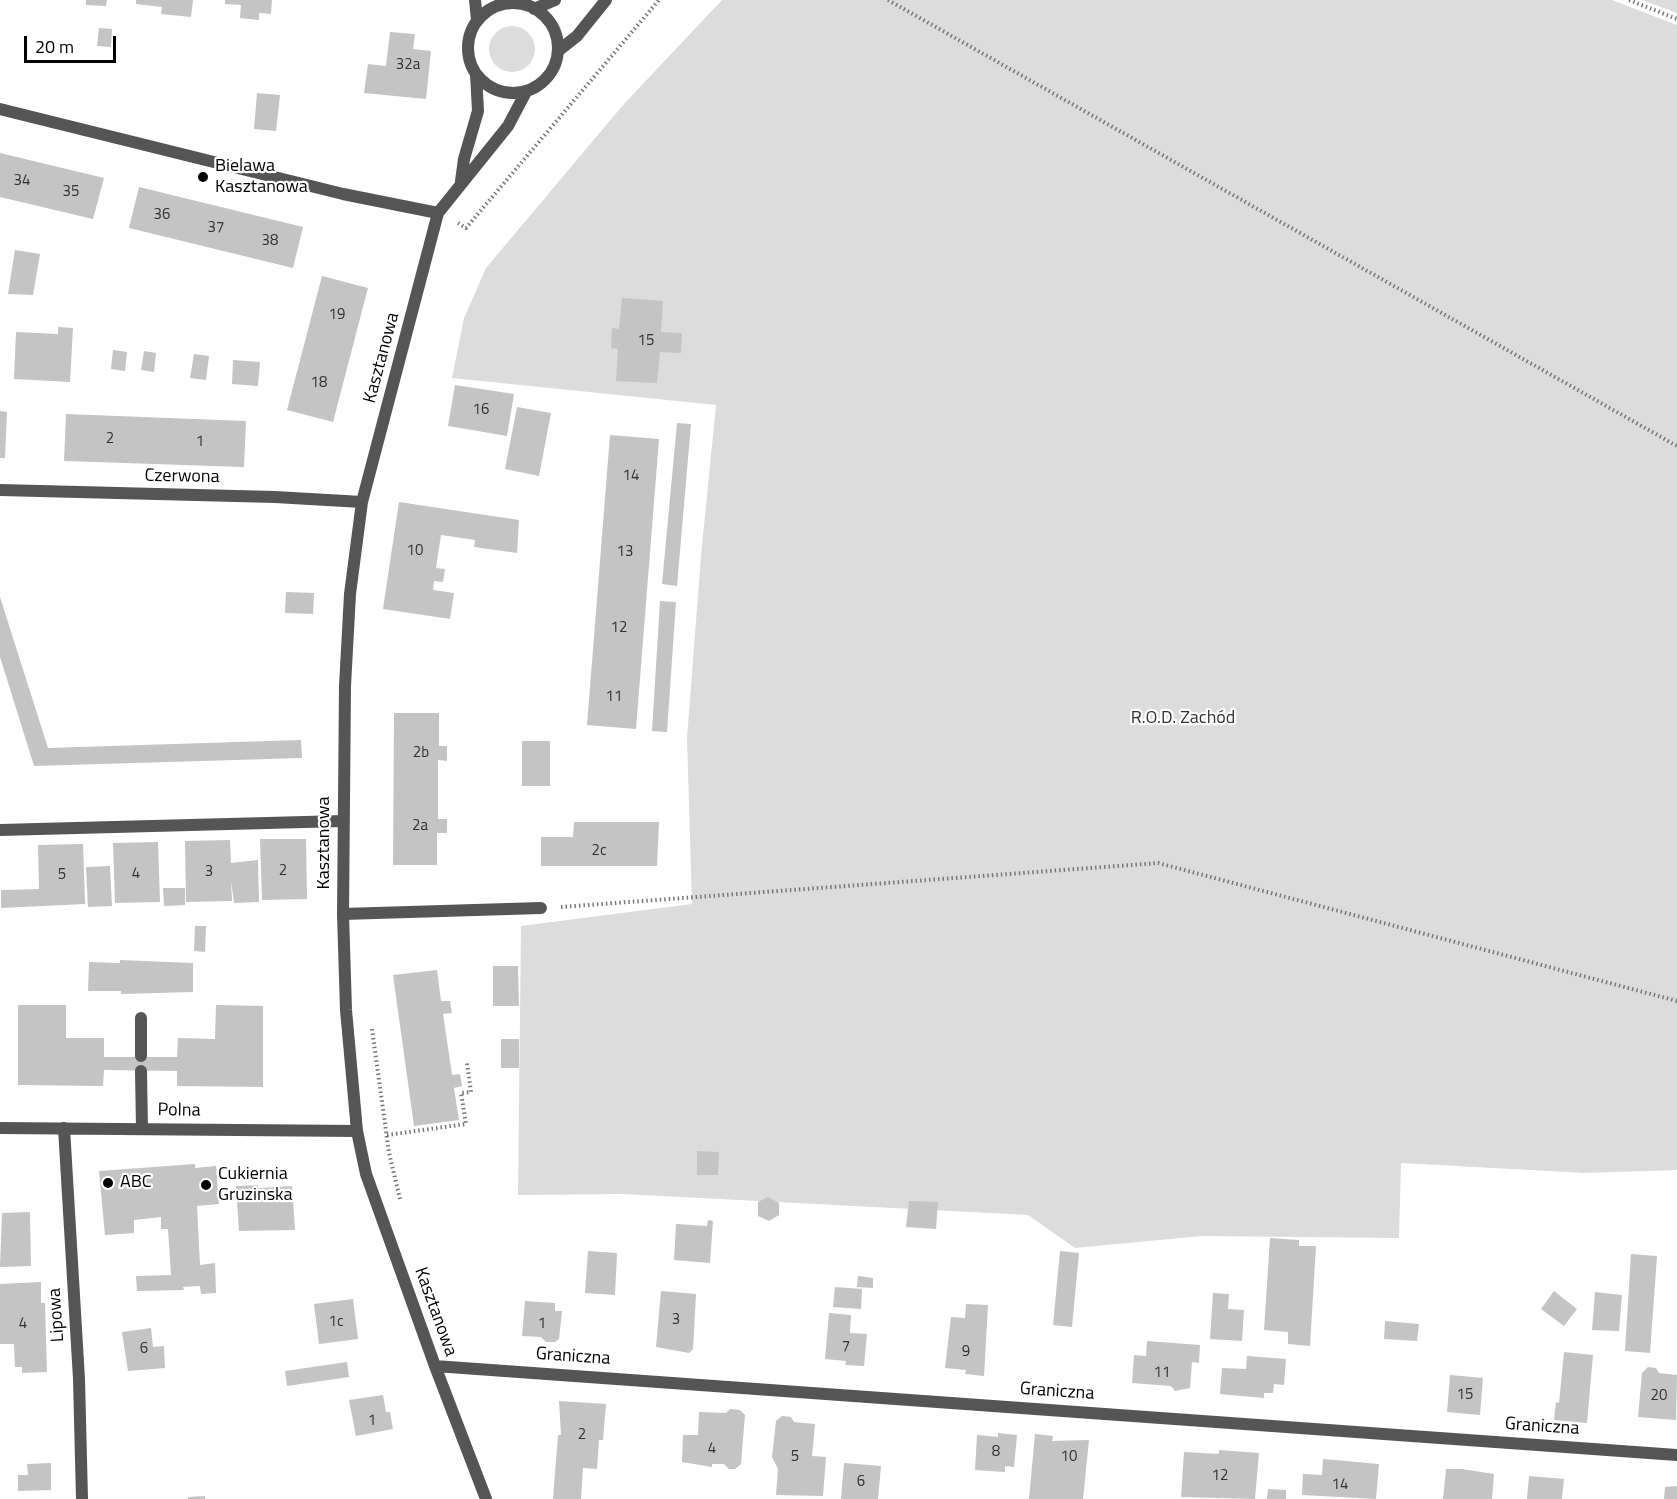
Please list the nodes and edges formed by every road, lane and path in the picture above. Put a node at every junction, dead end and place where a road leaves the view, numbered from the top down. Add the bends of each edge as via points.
1 (475, 0) edge
2 (555, 0) edge
3 (606, 0) edge
4 (659, 0) edge
5 (888, 0) edge
6 (1629, 0) edge
7 (518, 2) edge
8 (534, 9) junction
9 (1677, 19) edge
10 (477, 20) junction
11 (558, 51) junction
12 (476, 74) junction
13 (526, 92) junction
14 (0, 109) edge
15 (461, 182) junction
16 (438, 213) junction
17 (466, 228) dead end
18 (1677, 446) edge
19 (0, 490) edge
20 (362, 502) junction
21 (343, 821) junction
22 (0, 830) edge
23 (541, 908) joint
24 (343, 914) junction
25 (1677, 1002) edge
26 (141, 1018) dead end
27 (371, 1025) dead end
28 (141, 1056) dead end
29 (467, 1063) dead end
30 (141, 1071) dead end
31 (0, 1128) edge
32 (64, 1128) junction
33 (142, 1129) junction
34 (357, 1131) junction
35 (387, 1136) junction
36 (402, 1208) dead end
37 (435, 1366) junction
38 (1677, 1455) edge
39 (82, 1499) edge
40 (486, 1499) edge

1 - 10 street
2 - 8 street
3 - 11 street via 577,36
4 - 17 path
5 - 18 path
6 - 9 path
7 - 8 street
7 - 10 street via 489,10
8 - 11 street via 554,28
10 - 12 street via 468,43 469,60
11 - 13 street via 549,75
12 - 13 street via 497,90
12 - 15 street, Kasztanowa via 478,111
13 - 15 street, Kasztanowa via 508,126
14 - 16 street via 290,181
15 - 16 street, Kasztanowa
16 - 20 street, Kasztanowa
19 - 20 street, Czerwona
20 - 21 street, Kasztanowa via 350,594
21 - 22 street
21 - 24 street, Kasztanowa
23 - 24 street
23 - 25 path via 1158,863
24 - 34 street, Kasztanowa via 346,1021
26 - 28 street
27 - 35 path
29 - 35 path via 471,1092 461,1093 466,1124
30 - 33 street
31 - 32 street, Polna
32 - 33 street, Polna
32 - 39 street, Lipowa
33 - 34 street, Polna
34 - 37 street, Kasztanowa via 366,1174
35 - 36 path
37 - 38 street, Graniczna
37 - 40 street, Kasztanowa

